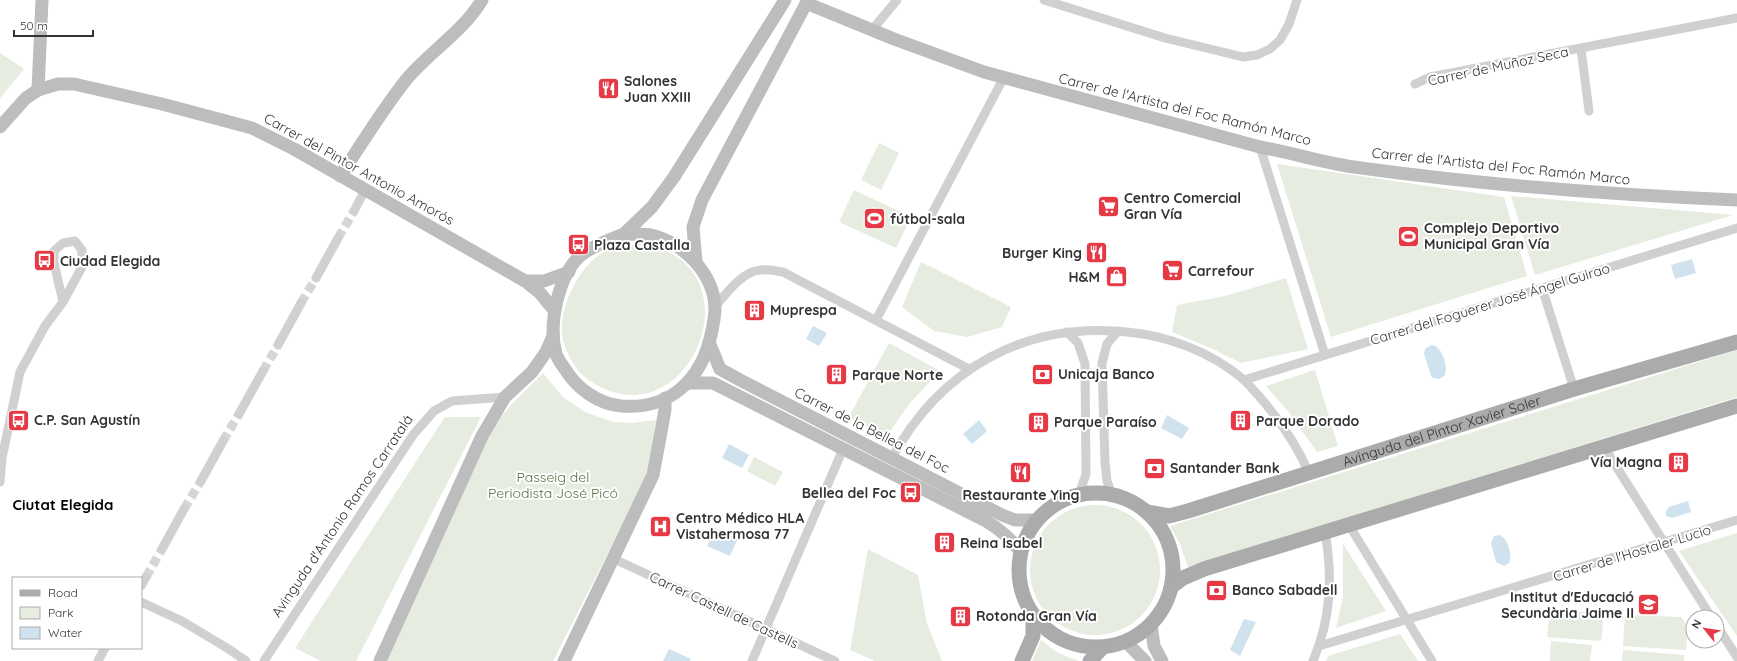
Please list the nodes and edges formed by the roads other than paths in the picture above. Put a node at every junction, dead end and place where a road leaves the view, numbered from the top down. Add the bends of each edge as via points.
1 (42, 0) edge
2 (482, 0) edge
3 (785, 0) edge
4 (897, 0) edge
5 (1044, 0) edge
6 (1297, 0) edge
7 (807, 1) edge
8 (1737, 18) edge
9 (872, 30) junction
10 (1581, 49) junction
11 (1003, 79) junction
12 (1415, 84) dead end
13 (38, 90) junction
14 (1589, 112) dead end
15 (0, 127) edge
16 (1260, 147) junction
17 (340, 176) junction
18 (366, 190) junction
19 (1736, 200) edge
20 (354, 211) tunnel mouth
21 (1737, 228) edge
22 (624, 234) junction
23 (338, 238) tunnel mouth
24 (696, 262) junction
25 (569, 272) junction
26 (316, 278) tunnel mouth
27 (525, 281) junction
28 (1542, 288) junction
29 (63, 302) junction
30 (301, 304) tunnel mouth
31 (715, 307) junction
32 (554, 310) junction
33 (876, 320) junction
34 (1118, 331) junction
35 (1067, 332) junction
36 (552, 336) junction
37 (709, 342) junction
38 (1737, 342) edge
39 (278, 345) tunnel mouth
40 (1325, 355) junction
41 (969, 369) junction
42 (263, 371) tunnel mouth
43 (1244, 380) junction
44 (688, 383) junction
45 (1574, 389) junction
46 (505, 397) junction
47 (665, 398) junction
48 (1737, 406) edge
49 (239, 414) tunnel mouth
50 (223, 441) tunnel mouth
51 (1604, 447) junction
52 (843, 449) junction
53 (1, 458) edge
54 (892, 458) junction
55 (1309, 473) junction
56 (201, 481) tunnel mouth
57 (0, 482) edge
58 (1079, 495) junction
59 (1112, 495) junction
60 (184, 510) tunnel mouth
61 (1147, 512) junction
62 (1037, 520) junction
63 (1737, 520) edge
64 (1349, 525) junction
65 (1325, 532) junction
66 (1664, 544) junction
67 (162, 549) tunnel mouth
68 (1021, 552) junction
69 (614, 559) junction
70 (146, 577) tunnel mouth
71 (142, 584) edge
72 (1171, 587) junction
73 (142, 602) edge
74 (1706, 609) edge
75 (1033, 616) junction
76 (1407, 621) junction
77 (1151, 624) junction
78 (767, 630) junction
79 (1725, 638) edge
80 (1126, 642) junction
81 (1319, 646) junction
82 (1102, 648) junction
83 (104, 649) edge
84 (1737, 657) edge
85 (266, 659) edge
86 (98, 661) edge
87 (246, 661) edge
88 (276, 661) edge
89 (380, 661) edge
90 (564, 661) edge
91 (752, 661) edge
92 (835, 661) edge
93 (1022, 661) edge
94 (1090, 661) edge
95 (1145, 661) edge
96 (1162, 661) edge
97 (1313, 661) edge
98 (1432, 661) edge

1 - 13 main road
2 - 17 main road via 464,24 406,80
3 - 22 main road via 674,177 652,207
4 - 9 street
5 - 6 street via 1165,38 1243,57 1270,50 1280,40 1289,24
7 - 9 main road, Carrer de l'Artista del Foc Ramón Marco
7 - 24 main road via 702,200 693,227
8 - 10 street, Carrer de Muñoz Seca
9 - 11 main road, Carrer de l'Artista del Foc Ramón Marco
10 - 12 street, Carrer de Muñoz Seca via 1430,78
10 - 14 street, Carrer de Muñoz Seca
11 - 16 main road, Carrer de l'Artista del Foc Ramón Marco
11 - 33 street
13 - 15 main road, Carrer del Pintor Antonio Amorós via 12,111
13 - 17 main road, Carrer del Pintor Antonio Amorós via 58,84 74,84 252,128
16 - 19 main road, Carrer de l'Artista del Foc Ramón Marco via 1359,168 1474,182 1622,195
16 - 40 street
17 - 18 main road, Carrer del Pintor Antonio Amorós
18 - 20 street
18 - 27 main road, Carrer del Pintor Antonio Amorós
21 - 28 street, Carrer del Foguerer José Ángel Guirao
22 - 24 main road via 651,235 675,244
22 - 25 main road via 591,248 580,256
23 - 26 street
24 - 31 main road via 710,284
25 - 27 main road via 544,281
25 - 32 main road
27 - 32 main road, Carrer del Pintor Antonio Amorós via 540,293
28 - 40 street, Carrer del Foguerer José Ángel Guirao
28 - 45 street
29 - 29 street via 82,267 82,250 75,241 63,242 54,251 54,263
29 - 53 street via 45,326 20,372
30 - 39 street
31 - 33 street via 734,284 760,269 783,272
31 - 37 main road
32 - 36 main road
33 - 41 street
34 - 35 street
34 - 43 street via 1164,338 1186,346 1227,367
34 - 59 street via 1107,344 1102,363 1105,462
35 - 41 street via 1016,345
35 - 58 street via 1078,343 1085,364 1086,474
36 - 46 main road via 546,352 532,372
36 - 47 main road via 556,355 570,378 588,393 609,404 633,407
37 - 44 main road via 705,358
37 - 54 main road, Carrer de la Bellea del Foc via 720,369
38 - 45 main road, Avinguda del Pintor Xavier Soler
40 - 43 street, Carrer del Foguerer José Ángel Guirao
41 - 54 street via 924,411
42 - 49 street
43 - 55 street via 1282,424
44 - 47 main road
44 - 52 main road via 713,383
45 - 55 main road, Avinguda del Pintor Xavier Soler
46 - 85 street, Avinguda d'Antonio Ramos Carratalá via 452,401 434,411 413,435
46 - 89 main road via 479,443
47 - 69 main road via 653,475
48 - 51 main road
50 - 56 street
51 - 64 main road
51 - 66 street
52 - 68 main road via 986,521 1010,538
52 - 78 street
53 - 57 street
54 - 62 main road, Carrer de la Bellea del Foc via 1002,515 1015,520
55 - 61 main road, Avinguda del Pintor Xavier Soler via 1188,512 1169,516
58 - 59 main road
58 - 62 main road via 1056,504
59 - 61 main road via 1130,501
60 - 67 street
61 - 72 main road via 1158,524 1171,551
62 - 68 main road via 1027,535
63 - 66 street, Carrer de l'Hostaler Lucio
64 - 65 main road
64 - 76 street
65 - 72 main road via 1204,570 1183,578
65 - 81 street via 1330,560 1330,590
66 - 74 street
66 - 76 street, Carrer de l'Hostaler Lucio
68 - 75 main road via 1019,579 1026,605
69 - 78 street, Carrer Castell de Castells
69 - 90 main road
70 - 71 street
72 - 77 main road via 1164,607
73 - 87 street via 182,621
75 - 82 main road via 1048,632 1068,643
75 - 93 main road via 1033,636
76 - 81 street, Carrer de l'Hostaler Lucio
76 - 98 street
77 - 80 main road
77 - 96 main road via 1154,646
78 - 91 street
78 - 92 street, Carrer Castell de Castells
79 - 84 street
80 - 82 main road
80 - 95 main road
81 - 97 street
82 - 94 main road
83 - 86 street
85 - 88 street

